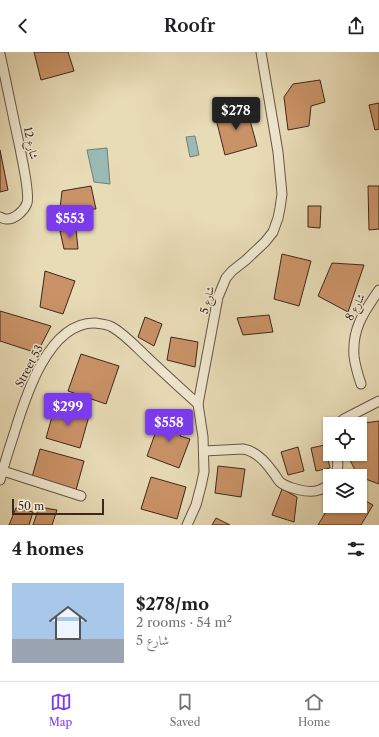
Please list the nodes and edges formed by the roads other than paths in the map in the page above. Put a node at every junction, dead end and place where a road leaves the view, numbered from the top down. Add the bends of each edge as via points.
1 (260, 52) edge
2 (0, 54) edge
3 (0, 217) edge
4 (379, 290) edge
5 (360, 384) dead end
6 (379, 401) edge
7 (198, 404) junction
8 (348, 417) edge
9 (204, 451) junction
10 (1, 476) edge
11 (323, 488) edge
12 (81, 496) dead end
13 (187, 525) edge

1 - 7 street, شارع 5 via 278,152 282,194 280,208 273,232 232,271 221,288
2 - 3 street, شارع 12 via 24,169 27,196 27,203 19,214 6,219
4 - 5 street, شارع 8 via 358,323 354,340 354,357
6 - 8 street
7 - 9 street, شارع 5
7 - 10 street, Street 53 via 112,326 88,323 79,326 58,340 45,358 29,389
9 - 11 street via 243,448 255,453 280,481 308,491
9 - 13 street, شارع 5 via 201,486
10 - 12 street

